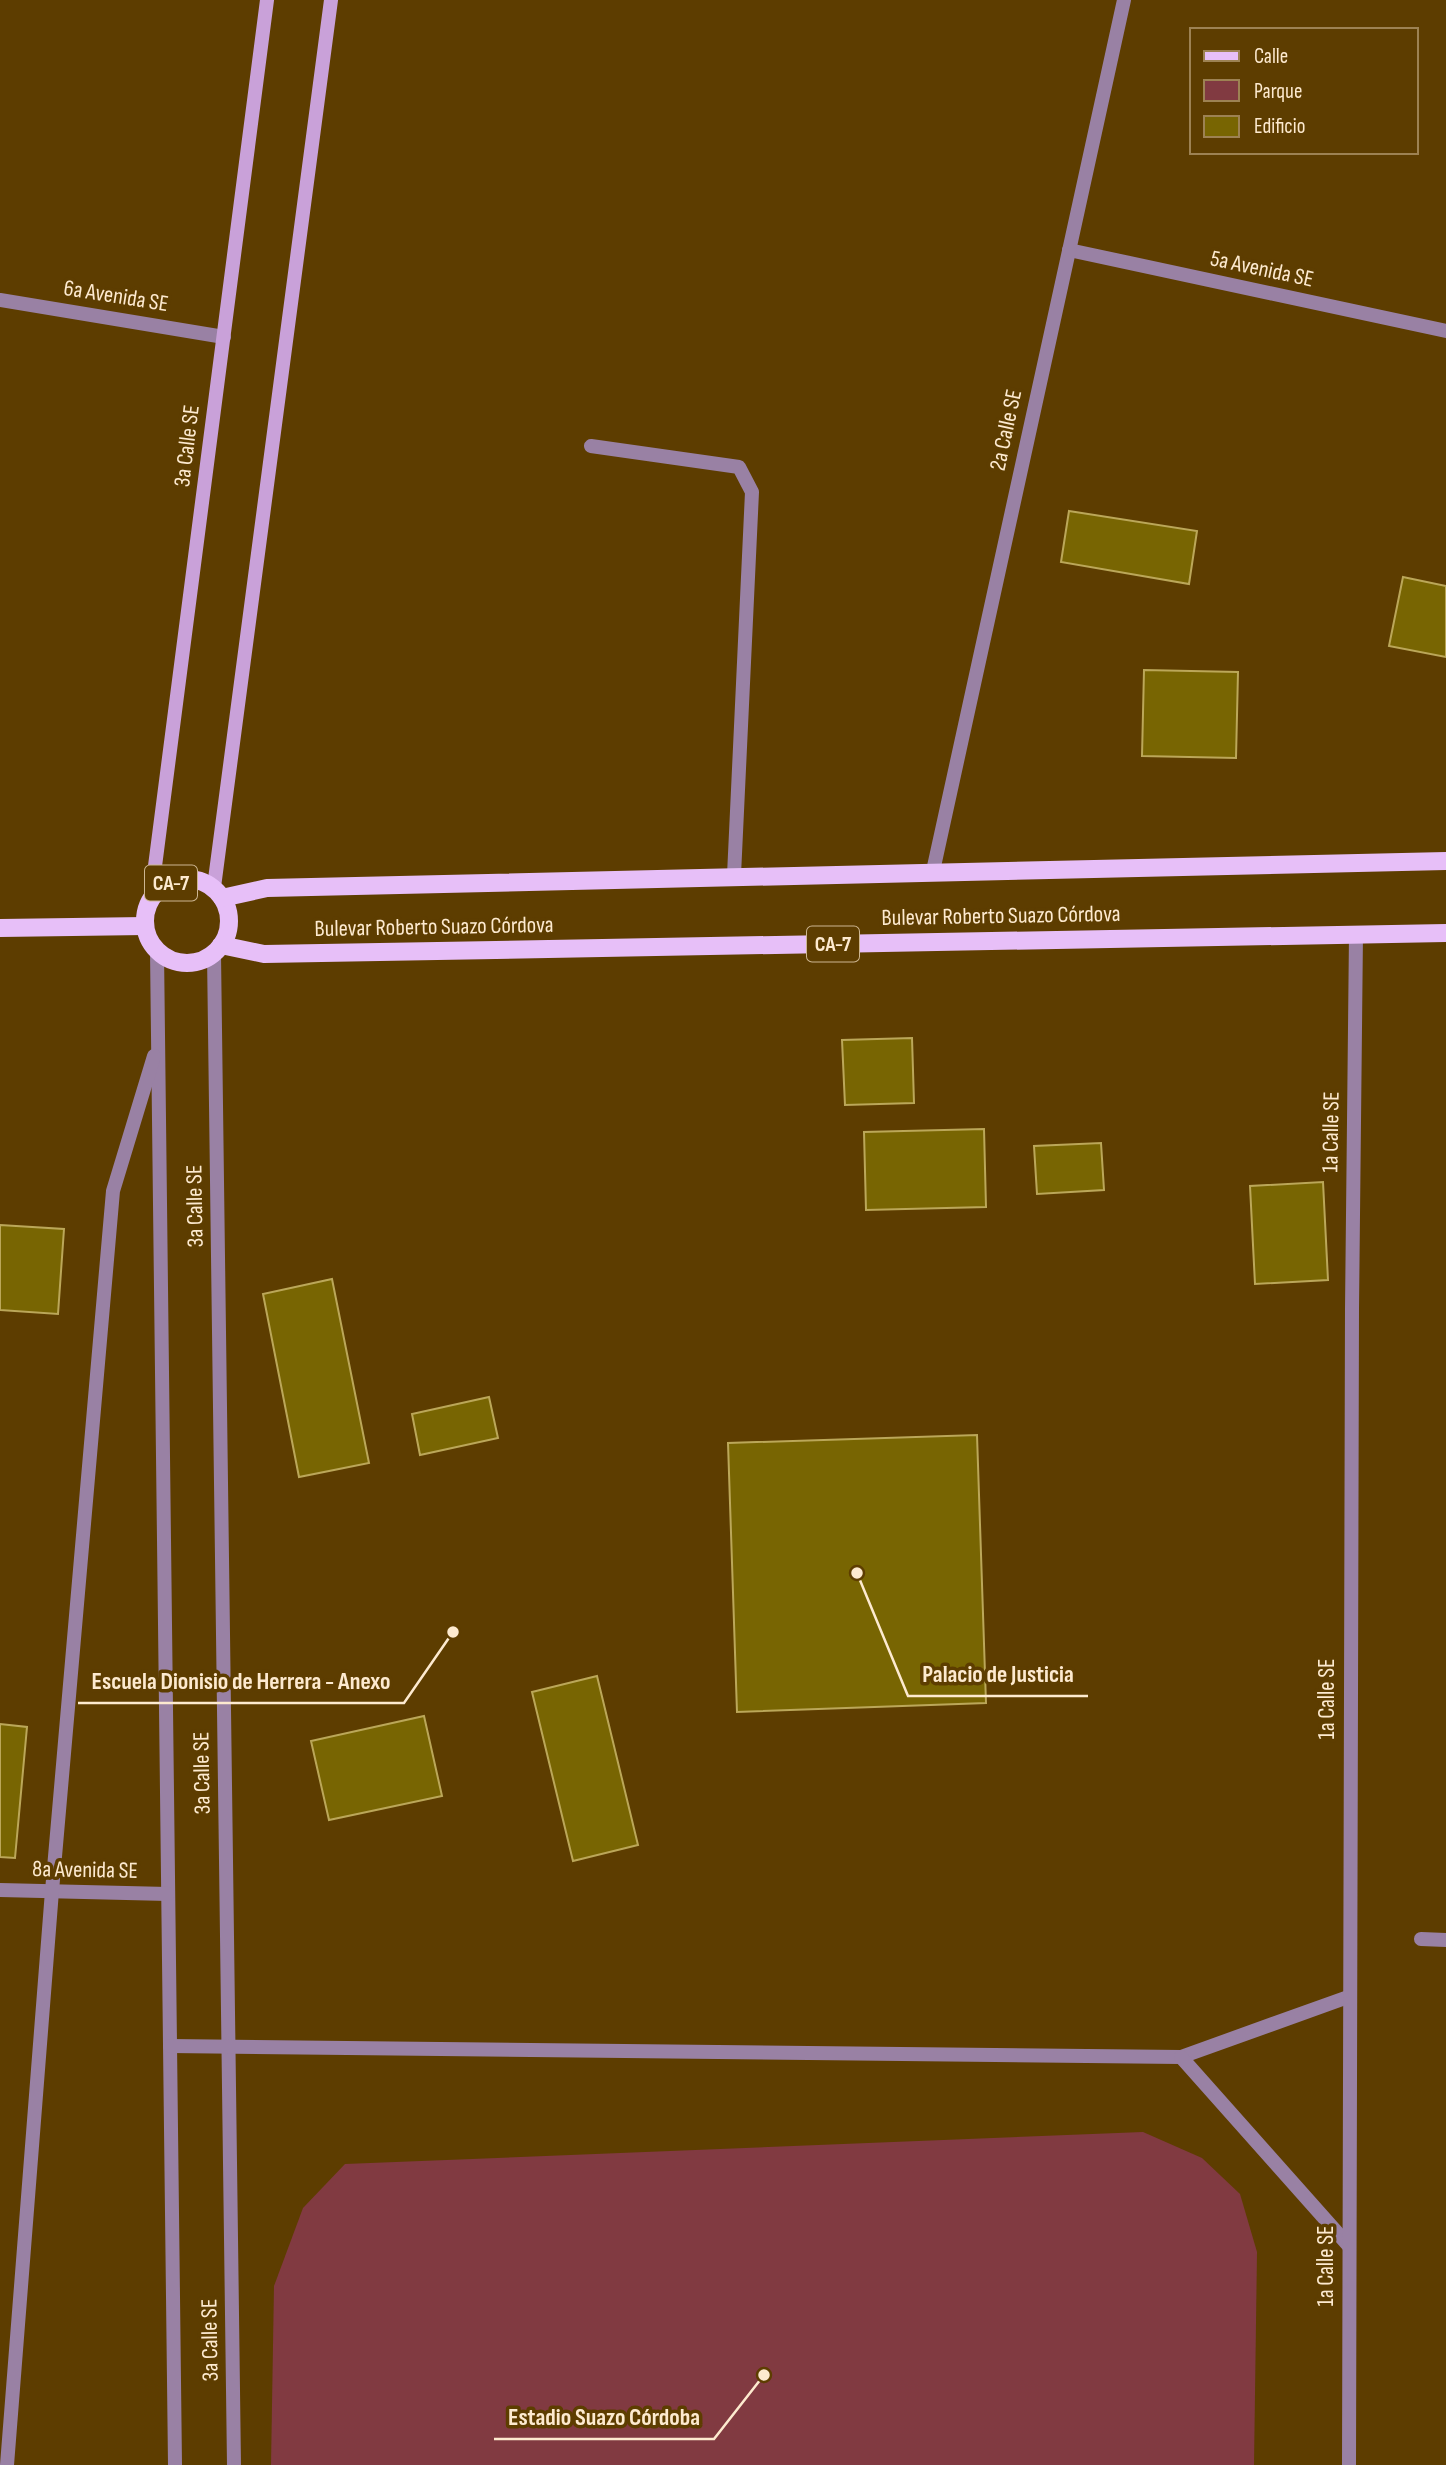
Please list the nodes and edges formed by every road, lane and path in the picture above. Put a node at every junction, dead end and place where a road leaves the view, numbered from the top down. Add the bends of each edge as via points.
1 (268, 0) edge
2 (331, 0) edge
3 (1124, 0) edge
4 (1069, 250) junction
5 (0, 300) edge
6 (1446, 331) edge
7 (224, 337) junction
8 (591, 446) dead end
9 (1446, 861) edge
10 (933, 870) junction
11 (734, 875) junction
12 (218, 893) junction
13 (151, 897) junction
14 (145, 926) junction
15 (0, 928) edge
16 (1446, 933) edge
17 (1356, 934) junction
18 (218, 949) junction
19 (158, 951) junction
20 (159, 1042) junction
21 (0, 1890) edge
22 (52, 1891) junction
23 (169, 1894) junction
24 (1422, 1939) dead end
25 (1446, 1940) edge
26 (1348, 1997) junction
27 (170, 2046) junction
28 (228, 2046) junction
29 (1181, 2057) junction
30 (1349, 2246) junction
31 (7, 2465) edge
32 (175, 2465) edge
33 (234, 2465) edge
34 (1349, 2465) edge

1 - 7 street, 3a Calle SE
2 - 12 street
3 - 4 street, 2a Calle SE
4 - 6 street, 5a Avenida SE
4 - 10 street, 2a Calle SE
5 - 7 street, 6a Avenida SE
7 - 13 street, 3a Calle SE
8 - 11 street via 739,467 752,492
9 - 10 main road, Bulevar Roberto Suazo Córdova / CA-7
10 - 11 main road, Bulevar Roberto Suazo Córdova / CA-7
11 - 12 main road, Bulevar Roberto Suazo Córdova / CA-7
12 - 13 main road, Bulevar Roberto Suazo Córdova / CA-7 via 198,880 180,879
12 - 18 main road, CA-7 via 229,922
13 - 14 main road, CA-7
14 - 15 main road, CA-7
14 - 19 main road, CA-7
16 - 17 main road, Bulevar Roberto Suazo Córdova / CA-7
17 - 18 main road, Bulevar Roberto Suazo Córdova / CA-7 via 264,954
17 - 26 street, 1a Calle SE
18 - 19 main road, Bulevar Roberto Suazo Córdova / CA-7 via 192,963
18 - 28 street, 3a Calle SE
19 - 20 street, 3a Calle SE
20 - 22 street, 3a Calle SE via 113,1191
20 - 23 street, 3a Calle SE
21 - 22 street, 8a Avenida SE
22 - 23 street, 8a Avenida SE
22 - 31 street, 3a Calle SE
23 - 27 street, 3a Calle SE
24 - 25 street
26 - 29 street
26 - 30 street, 1a Calle SE
27 - 28 street
27 - 32 street, 3a Calle SE
28 - 29 street
28 - 33 street, 3a Calle SE
29 - 30 street
30 - 34 street, 1a Calle SE

